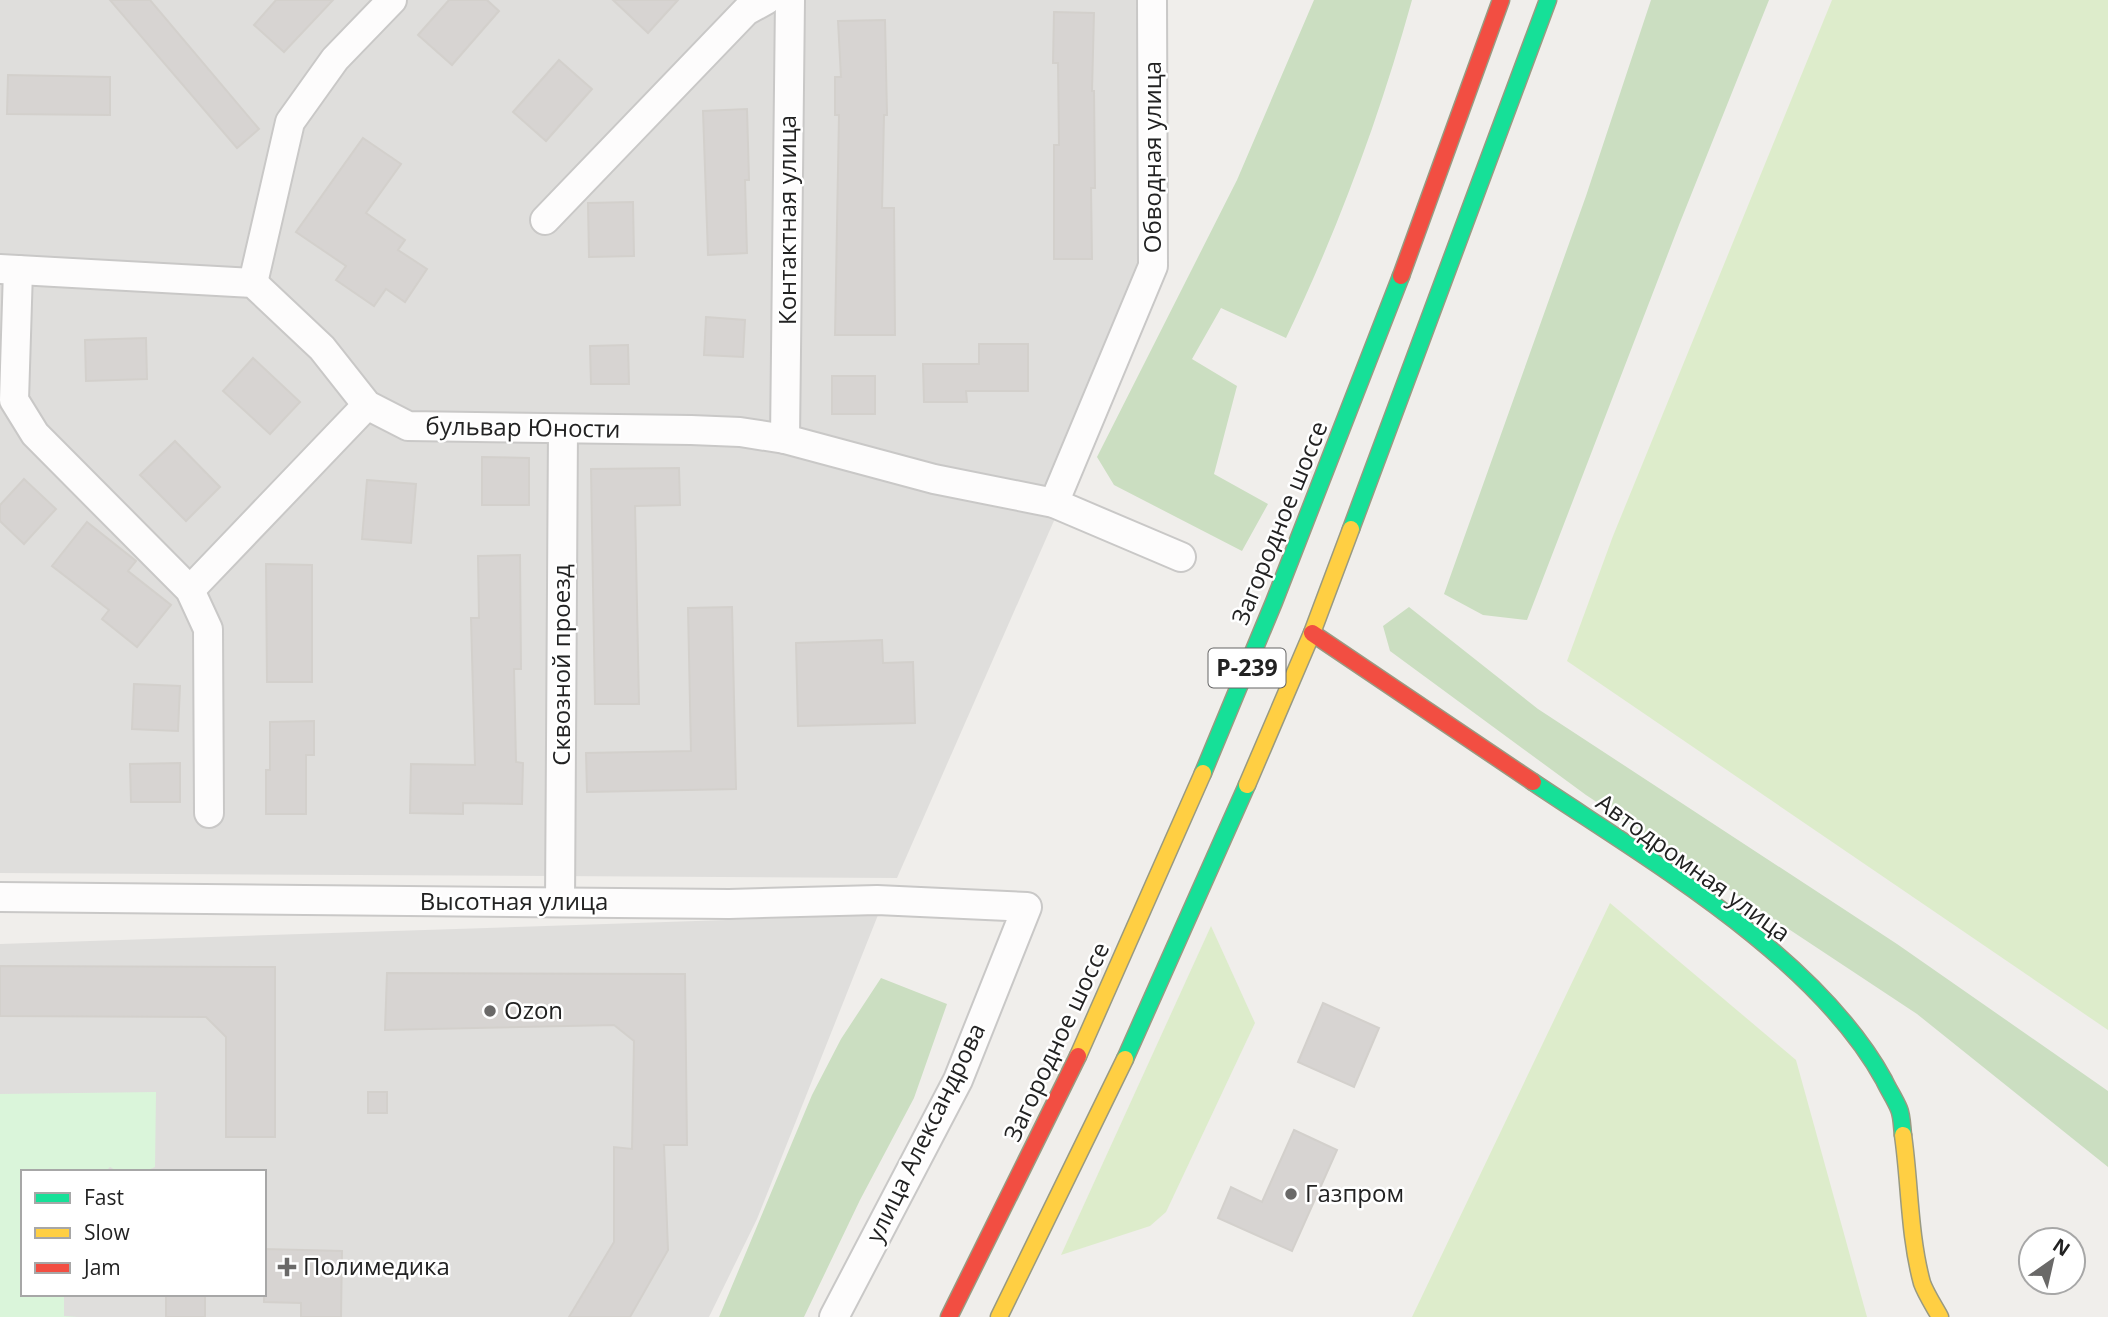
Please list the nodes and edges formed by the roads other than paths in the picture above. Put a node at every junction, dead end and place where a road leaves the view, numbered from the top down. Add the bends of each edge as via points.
1 (391, 0) edge
2 (766, 0) edge
3 (790, 0) edge
4 (1152, 0) edge
5 (1501, 0) edge
6 (1548, 0) edge
7 (545, 220) dead end
8 (9, 270) edge
9 (253, 283) junction
10 (366, 405) junction
11 (563, 429) junction
12 (785, 439) junction
13 (1054, 503) junction
14 (1181, 557) dead end
15 (190, 590) junction
16 (1312, 633) junction
17 (209, 813) dead end
18 (0, 897) edge
19 (560, 902) junction
20 (1027, 906) joint
21 (834, 1317) edge
22 (949, 1317) edge
23 (999, 1317) edge
24 (1940, 1317) edge

1 - 9 street via 335,59 290,122
2 - 7 street via 746,11
3 - 12 street, Контактная улица
4 - 13 street, Обводная улица via 1153,266
5 - 22 main road, Загородное шоссе / Р-239 via 1410,254 1173,848 1075,1062
6 - 16 main road, Р-239
8 - 9 street
8 - 15 street via 14,400 34,433
9 - 10 street, бульвар Юности via 322,348
10 - 11 street, бульвар Юности via 408,426
10 - 15 street
11 - 12 street, бульвар Юности via 704,430
11 - 19 street, Сквозной проезд
12 - 13 street, бульвар Юности via 934,479
13 - 14 street, бульвар Юности
15 - 17 street via 208,629
16 - 23 main road, Р-239 via 1118,1077
16 - 24 main road, Автодромная улица via 1675,877 1766,945 1838,1014 1872,1059 1899,1109 1913,1237 1923,1284
18 - 19 street, Высотная улица
19 - 20 street, Высотная улица via 877,900
20 - 21 street, улица Александрова via 958,1080

